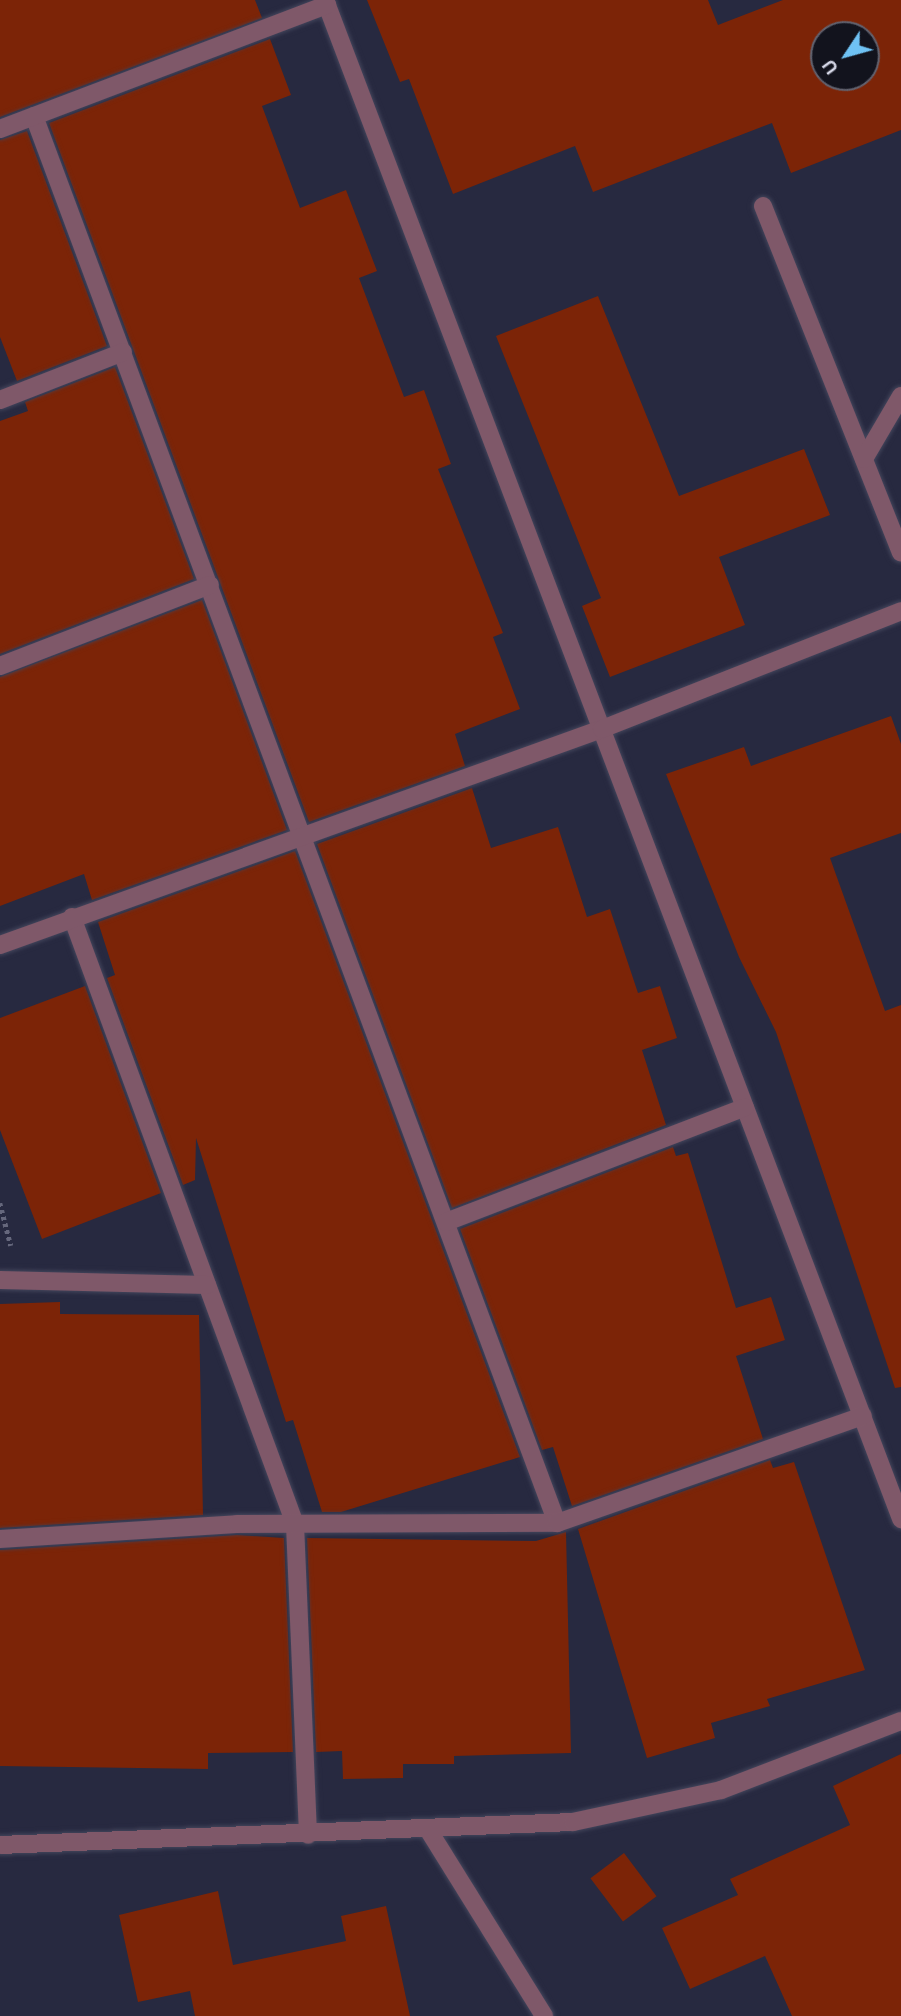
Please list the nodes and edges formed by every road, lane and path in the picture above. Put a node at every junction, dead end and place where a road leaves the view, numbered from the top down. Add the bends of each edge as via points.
1 (326, 2) edge
2 (34, 116) junction
3 (0, 129) edge
4 (763, 205) dead end
5 (123, 352) junction
6 (901, 396) edge
7 (0, 400) edge
8 (863, 459) junction
9 (901, 553) edge
10 (210, 585) junction
11 (901, 611) edge
12 (0, 666) edge
13 (602, 729) junction
14 (303, 834) junction
15 (72, 918) junction
16 (0, 945) edge
17 (745, 1107) junction
18 (0, 1203) edge
19 (446, 1222) junction
20 (0, 1280) edge
21 (20, 1280) junction
22 (207, 1285) junction
23 (863, 1416) junction
24 (901, 1519) edge
25 (557, 1523) junction
26 (295, 1524) junction
27 (0, 1539) edge
28 (901, 1721) edge
29 (429, 1831) junction
30 (308, 1835) junction
31 (0, 1845) edge
32 (544, 2016) edge

1 - 2 street
1 - 13 street
2 - 3 street
2 - 5 street
4 - 8 street
5 - 7 street
5 - 10 street
6 - 8 street
8 - 9 street
10 - 12 street
10 - 14 street
11 - 13 street
13 - 14 street
13 - 17 street
14 - 15 street
14 - 19 street
15 - 16 street
15 - 22 street
17 - 19 street
17 - 23 street
18 - 21 path
19 - 25 street
20 - 21 street
21 - 22 street
22 - 26 street
23 - 24 street
23 - 25 street
25 - 26 street
26 - 27 street
26 - 30 street
28 - 29 street via 721,1790 641,1810 573,1822
29 - 30 street
29 - 32 street
30 - 31 street

